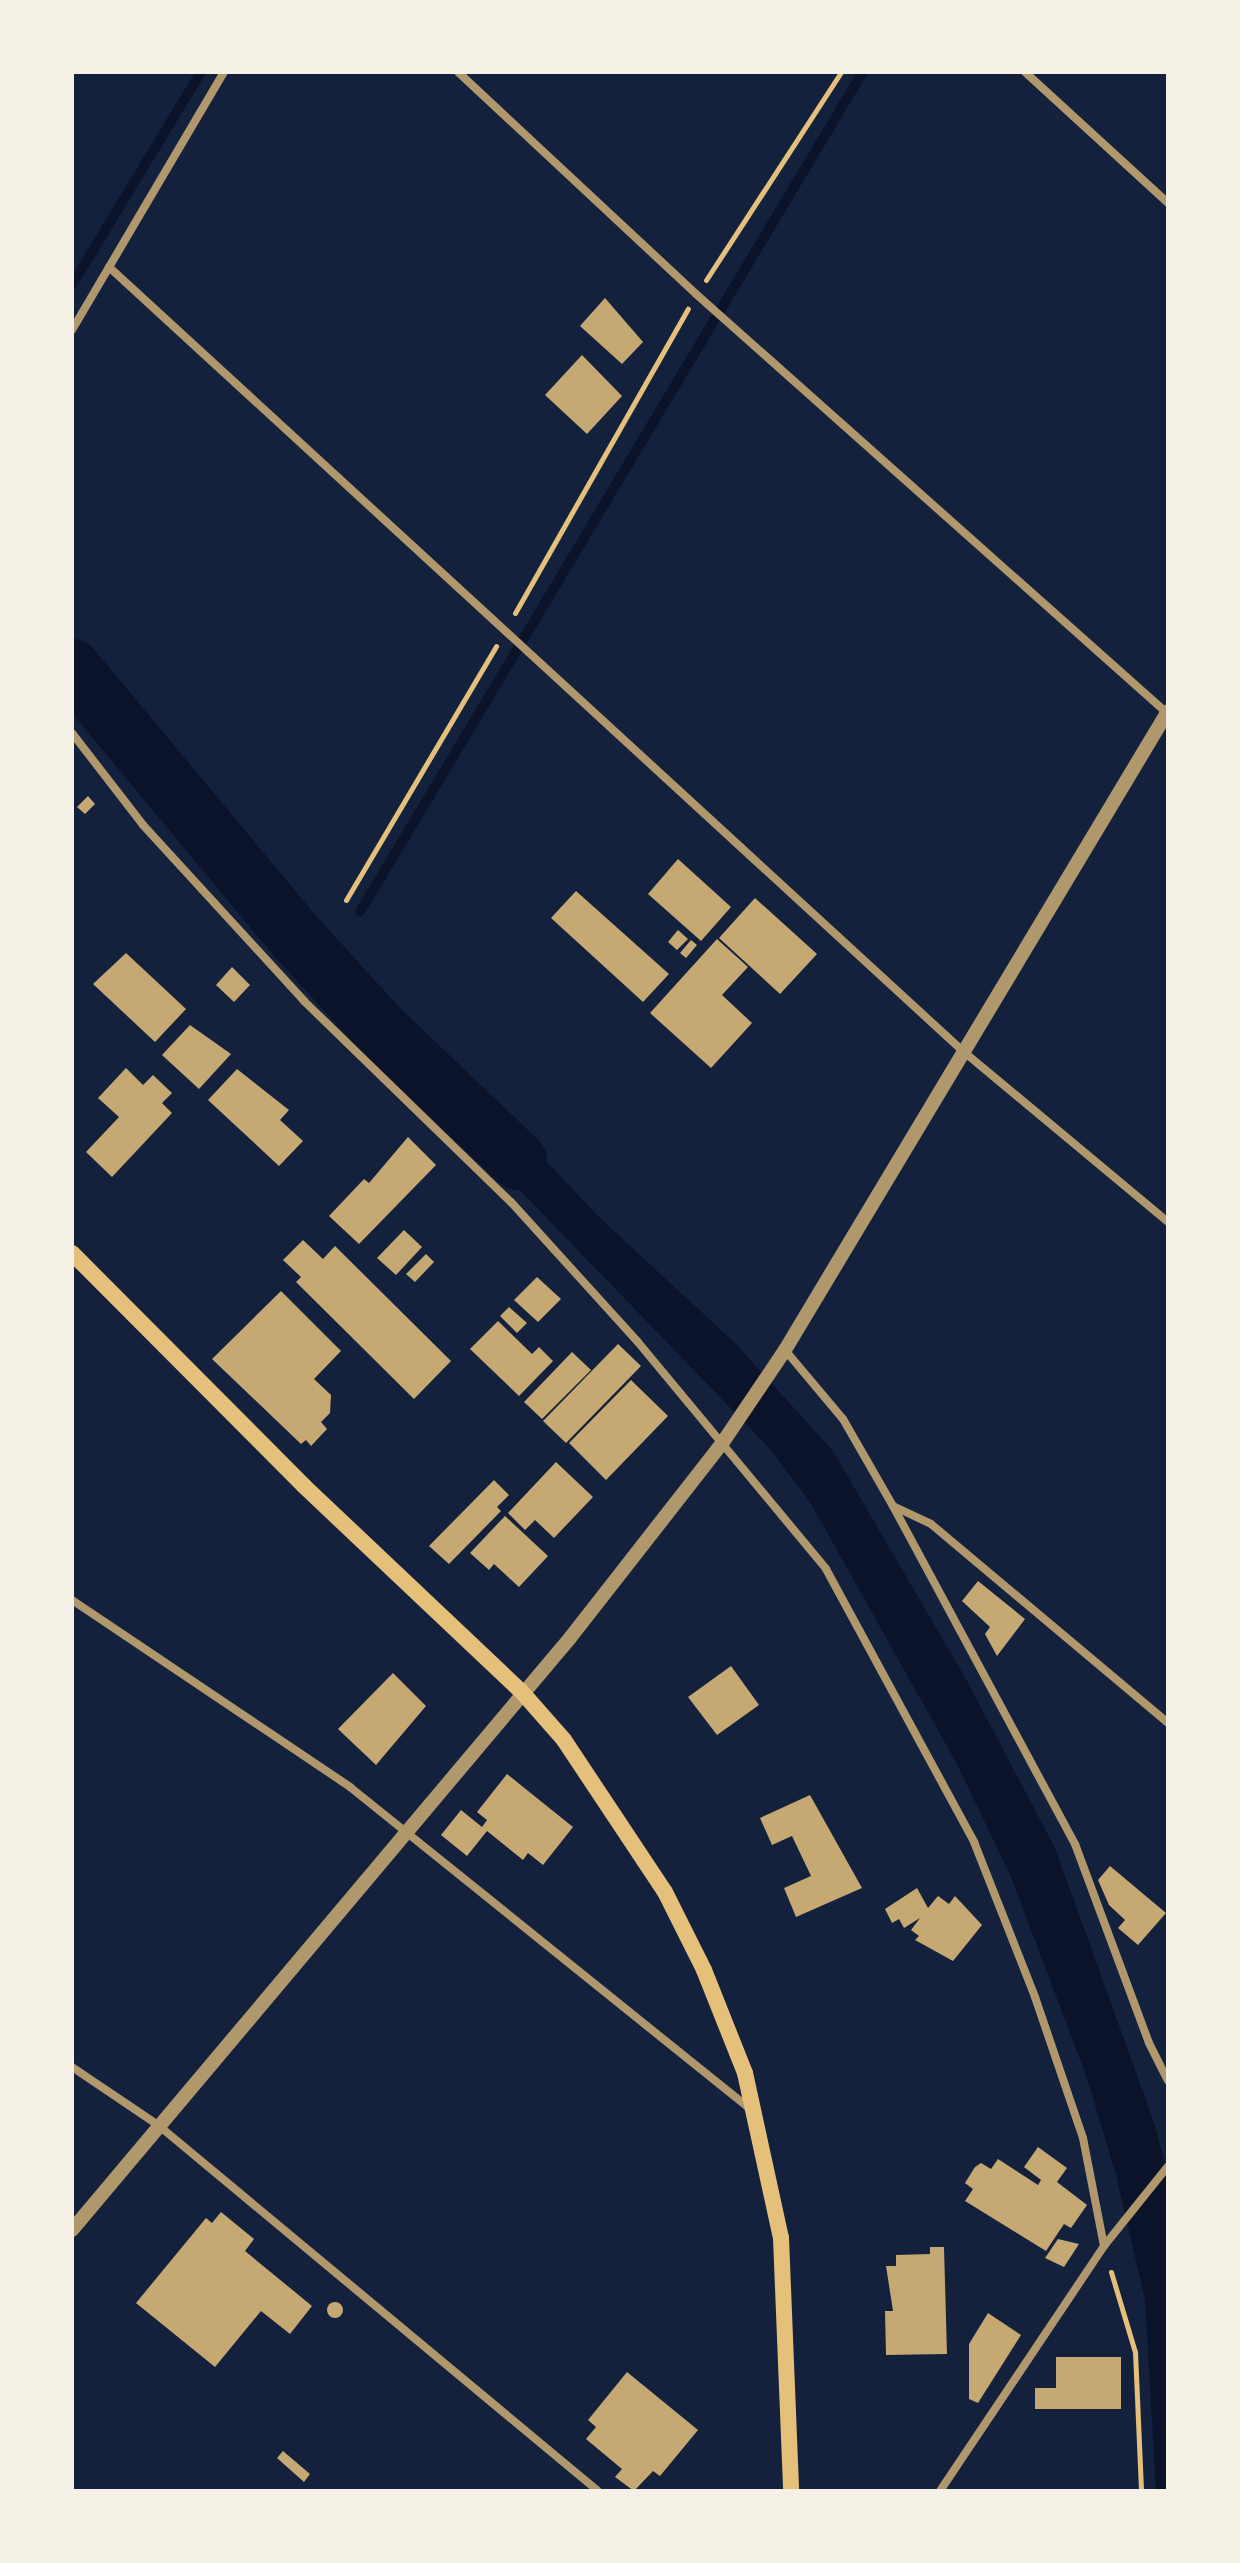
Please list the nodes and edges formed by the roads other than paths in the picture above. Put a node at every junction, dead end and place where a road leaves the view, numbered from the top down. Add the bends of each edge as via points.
1 (224, 72) edge
2 (458, 72) edge
3 (1025, 72) edge
4 (1168, 203) edge
5 (109, 267) junction
6 (72, 330) edge
7 (1168, 712) edge
8 (72, 733) edge
9 (964, 1052) junction
10 (1168, 1222) edge
11 (72, 1253) edge
12 (781, 1356) junction
13 (723, 1442) junction
14 (893, 1506) junction
15 (72, 1600) edge
16 (521, 1691) junction
17 (1168, 1723) edge
18 (404, 1829) junction
19 (72, 2067) edge
20 (1168, 2081) edge
21 (753, 2111) junction
22 (158, 2125) junction
23 (1168, 2166) edge
24 (72, 2230) edge
25 (1104, 2246) junction
26 (598, 2491) edge
27 (791, 2491) edge
28 (940, 2491) edge

1 - 5 street
2 - 7 street via 696,294
3 - 4 street
5 - 6 street
5 - 9 street
7 - 9 street
8 - 13 street via 143,825 283,978 511,1202
9 - 10 street
9 - 12 street
11 - 16 main road via 304,1486
12 - 13 street
12 - 14 street via 843,1419
13 - 16 street via 570,1638
13 - 25 street via 826,1569 974,1842 1083,2138
14 - 17 street via 931,1524
14 - 20 street via 1075,1844
15 - 18 street
16 - 18 street
16 - 21 main road via 564,1740 665,1892 704,1970 745,2073
18 - 21 street
18 - 22 street
19 - 22 street
21 - 27 main road via 781,2238
22 - 24 street
22 - 26 street
23 - 25 street
25 - 28 street

